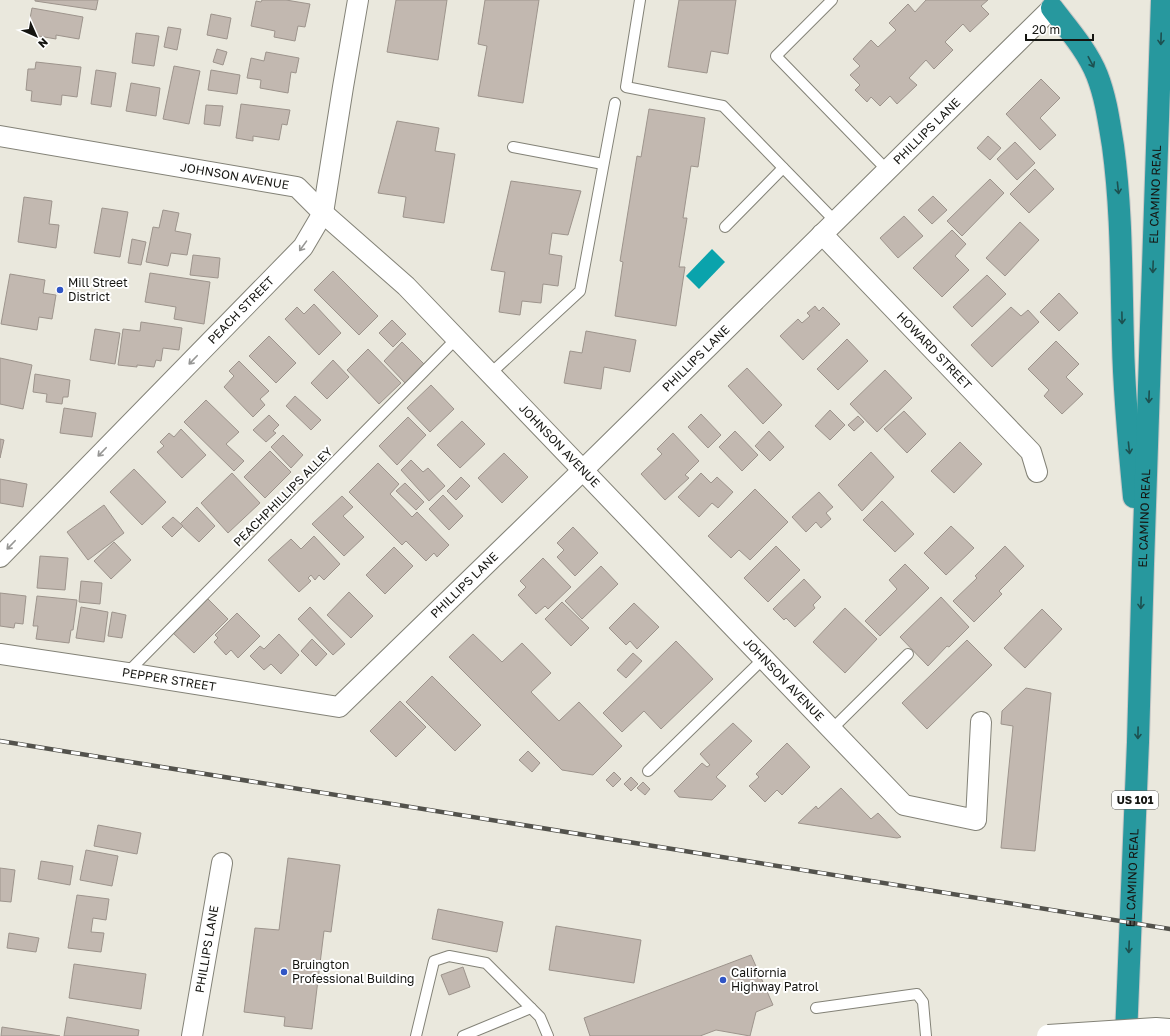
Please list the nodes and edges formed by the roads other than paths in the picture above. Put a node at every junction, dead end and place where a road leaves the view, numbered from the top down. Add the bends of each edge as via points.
1 (358, 0) edge
2 (640, 0) edge
3 (832, 0) edge
4 (1162, 0) edge
5 (1052, 8) joint
6 (615, 103) dead end
7 (0, 136) edge
8 (513, 147) dead end
9 (604, 164) junction
10 (784, 168) junction
11 (887, 170) junction
12 (323, 213) junction
13 (725, 227) dead end
14 (828, 228) junction
15 (457, 338) junction
16 (491, 374) junction
17 (584, 469) junction
18 (1037, 472) dead end
19 (0, 557) edge
20 (1143, 564) junction
21 (0, 654) edge
22 (908, 654) dead end
23 (764, 658) junction
24 (127, 673) junction
25 (339, 707) joint
26 (981, 722) dead end
27 (832, 729) junction
28 (648, 771) dead end
29 (222, 863) dead end
30 (531, 1008) junction
31 (816, 1008) dead end
32 (1170, 1030) edge
33 (1124, 1031) edge
34 (192, 1036) edge
35 (416, 1036) edge
36 (463, 1036) edge
37 (548, 1036) edge
38 (926, 1036) edge
39 (1048, 1036) edge

1 - 12 street, PEACH STREET
2 - 10 lane via 626,87 723,106
3 - 11 lane via 776,56
4 -> 20 highway, EL CAMINO REAL / US 101
5 - 11 street, PHILLIPS LANE
5 -> 20 highway via 1091,61 1109,119 1122,243 1123,344 1128,435
6 - 9 lane
7 - 12 street, JOHNSON AVENUE via 297,187
8 - 9 lane
9 - 16 lane via 580,290
10 - 13 lane
10 - 14 lane
11 - 14 street, PHILLIPS LANE
12 - 15 street, JOHNSON AVENUE via 406,286
12 -> 19 street, PEACH STREET via 303,247
14 - 17 street, PHILLIPS LANE
14 - 18 street, HOWARD STREET via 1031,452
15 - 16 street, JOHNSON AVENUE
15 - 24 lane, PEACHPHILLIPS ALLEY
16 - 17 street, JOHNSON AVENUE
17 - 23 street, JOHNSON AVENUE
17 - 25 street, PHILLIPS LANE
20 -> 33 highway, EL CAMINO REAL / US 101 via 1138,742
21 - 24 street, PEPPER STREET
22 - 27 lane
23 - 27 street, JOHNSON AVENUE
23 - 28 lane
24 - 25 street, PEPPER STREET
26 - 27 street, JOHNSON AVENUE via 976,820 904,805
29 - 34 street, PHILLIPS LANE
30 - 35 lane via 486,963 449,956 434,961
30 - 36 lane
30 - 37 lane via 540,1017
31 - 38 lane via 917,994 923,1002
32 - 39 street, bridge

